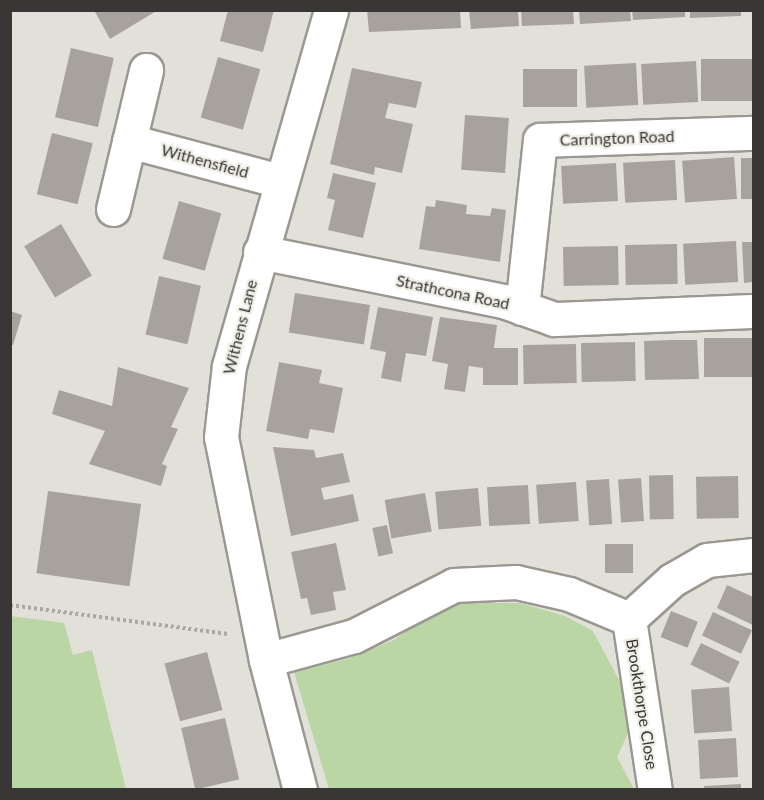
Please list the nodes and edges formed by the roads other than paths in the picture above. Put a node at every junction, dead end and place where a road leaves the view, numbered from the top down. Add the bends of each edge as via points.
1 (331, 10) edge
2 (146, 70) dead end
3 (753, 133) edge
4 (129, 141) junction
5 (280, 181) junction
6 (113, 209) dead end
7 (260, 252) junction
8 (522, 308) junction
9 (753, 311) edge
10 (753, 555) edge
11 (629, 619) junction
12 (263, 649) junction
13 (300, 789) edge
14 (655, 789) edge

1 - 5 street, Withens Lane
2 - 4 street
3 - 8 street, Carrington Road via 540,140
4 - 5 street, Withensfield
4 - 6 street
5 - 7 street, Withens Lane
7 - 8 street, Strathcona Road
7 - 12 street, Withens Lane via 229,366 221,437
8 - 9 street, Strathcona Road via 554,320
10 - 11 street, Brookthorpe Close via 707,560 672,580
11 - 12 street, Brookthorpe Close via 516,582 454,585 354,636
11 - 14 street, Brookthorpe Close
12 - 13 street, Withens Lane

